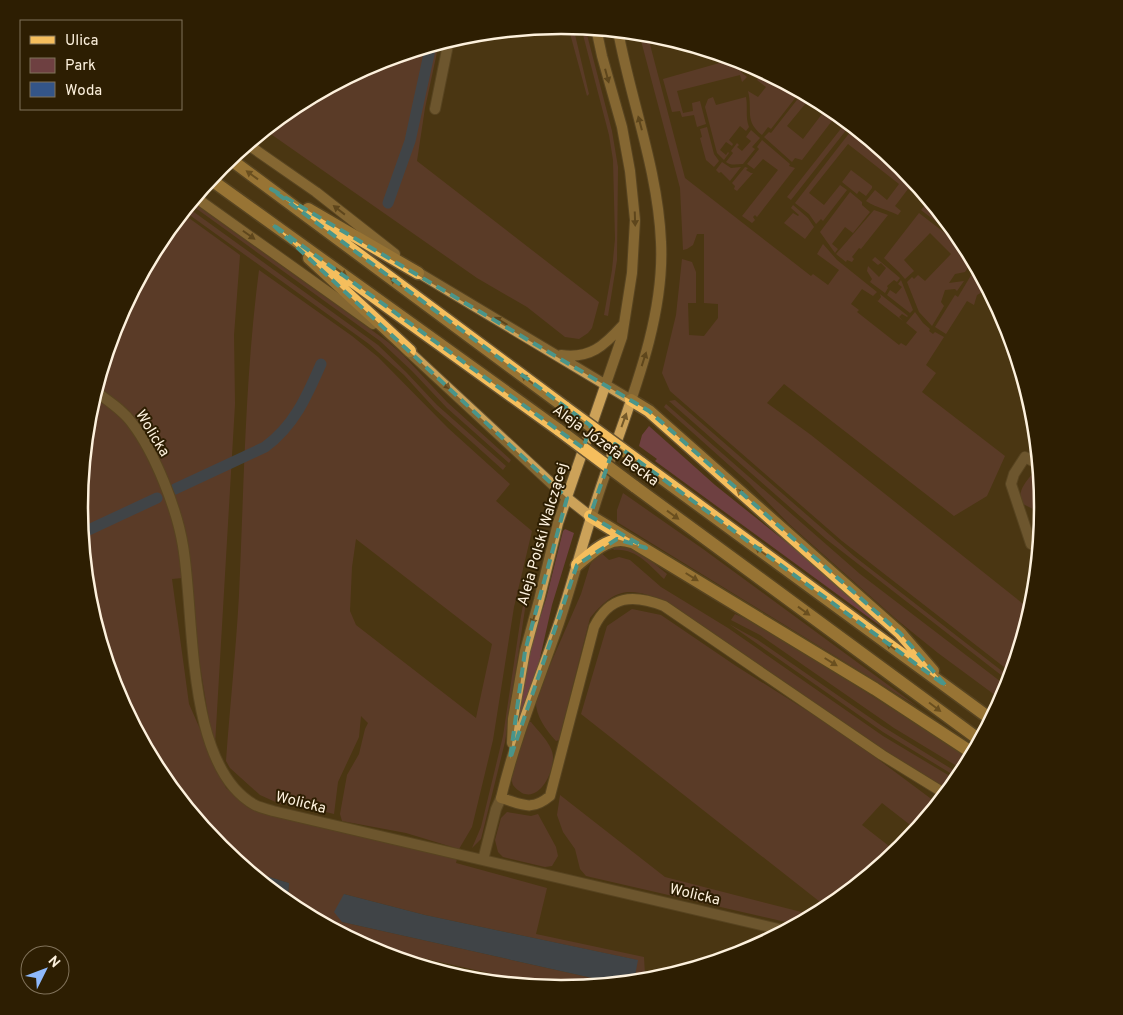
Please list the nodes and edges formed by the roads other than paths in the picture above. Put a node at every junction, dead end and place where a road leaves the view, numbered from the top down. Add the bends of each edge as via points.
1 (598, 36) edge
2 (619, 38) edge
3 (447, 48) edge
4 (435, 110) dead end
5 (253, 148) edge
6 (237, 163) edge
7 (216, 184) edge
8 (271, 189) junction
9 (200, 201) edge
10 (272, 224) junction
11 (418, 273) junction
12 (624, 325) junction
13 (410, 351) junction
14 (558, 355) junction
15 (605, 384) junction
16 (101, 396) edge
17 (631, 400) junction
18 (1032, 462) edge
19 (566, 498) junction
20 (590, 516) junction
21 (1032, 544) dead end
22 (646, 548) junction
23 (577, 565) junction
24 (946, 686) junction
25 (986, 716) edge
26 (975, 738) edge
27 (968, 750) edge
28 (510, 759) junction
29 (941, 791) edge
30 (501, 798) junction
31 (483, 860) junction
32 (778, 929) edge

1 -> 12 main road, Aleja Polski Walczącej via 622,127 635,220 632,273
17 -> 2 main road via 646,353 658,294 661,242 650,160
3 - 4 street
11 -> 5 main road via 316,192
8 -> 6 main road, Aleja Józefa Becka
7 - 10 main road, Aleja Józefa Becka
8 - 11 main road
24 -> 8 main road, Aleja Józefa Becka, bridge
9 -> 13 main road
10 - 13 main road
10 -> 26 main road, Aleja Józefa Becka, bridge via 559,430
14 -> 11 main road
12 - 14 main road via 594,351 580,356
12 - 15 main road, Aleja Polski Walczącej
13 -> 19 main road
14 - 15 main road
15 - 17 main road
15 - 19 main road, Aleja Polski Walczącej
16 - 31 street, Wolicka via 133,424 164,483 175,514 183,545 201,709 207,738 228,780 255,805 273,812
20 -> 17 main road
24 -> 17 main road via 900,633 649,411
18 - 21 street via 1025,457 1011,484
19 - 20 main road
19 -> 28 main road, Aleja Polski Walczącej via 525,651
20 - 22 main road
20 - 23 main road, Aleja Polski Walczącej
22 - 23 main road via 618,540 601,546
22 -> 27 main road
23 - 28 main road, Aleja Polski Walczącej
24 - 25 main road, Aleja Józefa Becka
28 - 30 main road, Aleja Polski Walczącej
29 - 30 main road via 882,755 664,606 641,598 612,604 594,627 550,796 531,806
30 - 31 street, Aleja Polski Walczącej
31 - 32 street, Wolicka

